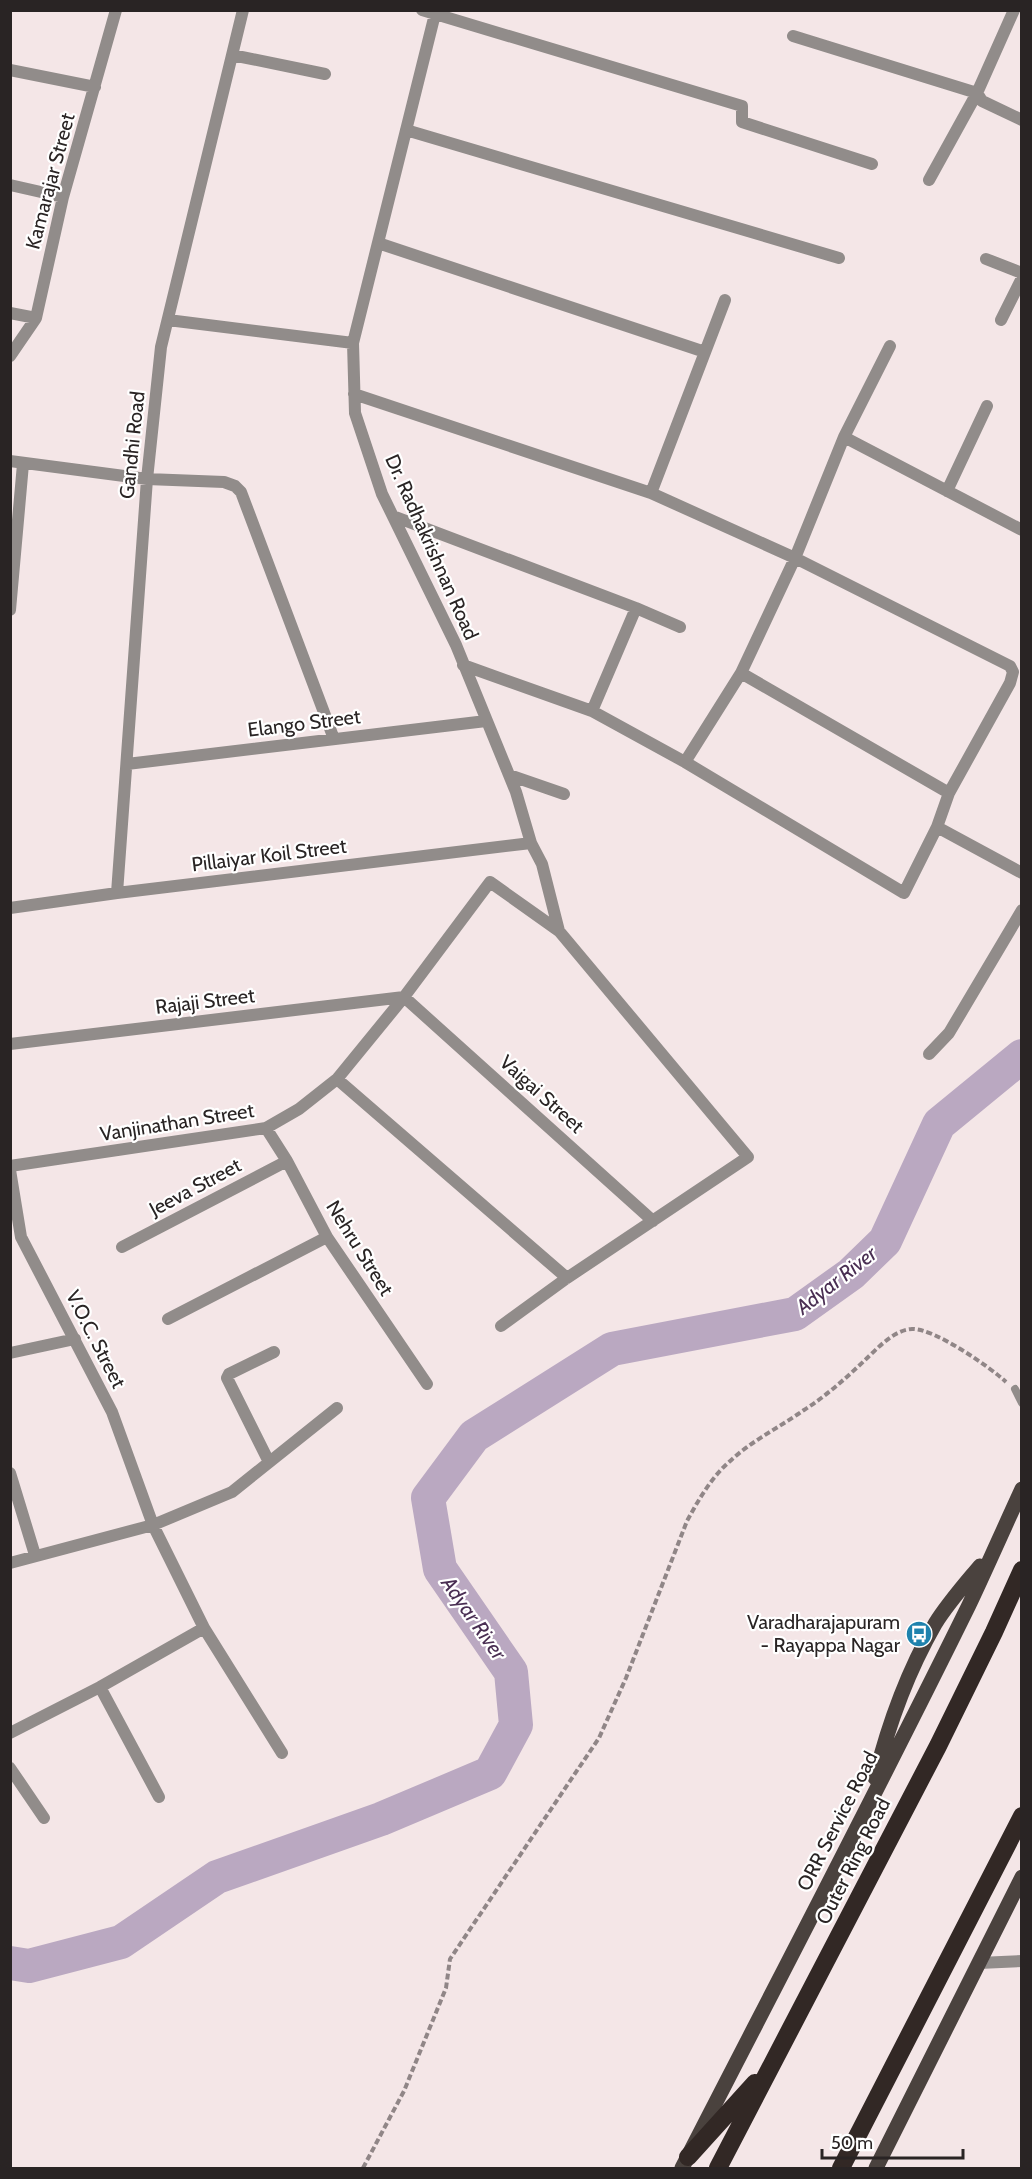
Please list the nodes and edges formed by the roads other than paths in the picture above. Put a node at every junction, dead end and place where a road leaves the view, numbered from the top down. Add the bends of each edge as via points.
1 (117, 10) edge
2 (243, 10) edge
3 (1014, 10) edge
4 (429, 12) edge
5 (793, 36) dead end
6 (232, 55) junction
7 (10, 70) edge
8 (326, 74) dead end
9 (95, 87) junction
10 (977, 93) junction
11 (1022, 120) edge
12 (406, 130) junction
13 (872, 164) dead end
14 (929, 180) dead end
15 (10, 186) edge
16 (63, 197) junction
17 (378, 243) junction
18 (839, 258) dead end
19 (986, 259) dead end
20 (1022, 276) edge
21 (725, 300) dead end
22 (10, 313) edge
23 (36, 318) junction
24 (168, 320) junction
25 (1001, 320) dead end
26 (353, 343) junction
27 (890, 346) dead end
28 (705, 352) junction
29 (10, 356) edge
30 (354, 394) junction
31 (987, 406) dead end
32 (844, 437) junction
33 (17, 462) edge
34 (147, 479) junction
35 (947, 491) junction
36 (651, 493) junction
37 (393, 516) junction
38 (1022, 530) edge
39 (795, 558) junction
40 (636, 608) junction
41 (10, 610) edge
42 (680, 627) dead end
43 (463, 665) junction
44 (741, 673) junction
45 (1017, 674) edge
46 (592, 711) junction
47 (486, 721) junction
48 (334, 739) junction
49 (685, 762) junction
50 (127, 764) junction
51 (509, 775) junction
52 (949, 793) junction
53 (564, 794) dead end
54 (937, 827) junction
55 (531, 843) junction
56 (1022, 873) edge
57 (117, 893) junction
58 (10, 908) edge
59 (1022, 910) edge
60 (559, 931) junction
61 (404, 997) junction
62 (10, 1044) edge
63 (929, 1054) dead end
64 (337, 1079) junction
65 (266, 1128) junction
66 (287, 1161) junction
67 (10, 1168) edge
68 (653, 1221) junction
69 (16, 1237) edge
70 (327, 1237) junction
71 (122, 1247) dead end
72 (567, 1278) junction
73 (168, 1319) dead end
74 (501, 1326) dead end
75 (75, 1339) junction
76 (274, 1352) dead end
77 (10, 1353) edge
78 (428, 1384) dead end
79 (1018, 1390) edge
80 (1022, 1403) edge
81 (337, 1408) dead end
82 (269, 1462) junction
83 (10, 1473) edge
84 (1022, 1489) edge
85 (153, 1525) junction
86 (993, 1551) junction
87 (35, 1556) junction
88 (10, 1563) edge
89 (1022, 1570) edge
90 (204, 1628) junction
91 (100, 1687) junction
92 (10, 1733) edge
93 (282, 1752) dead end
94 (10, 1768) edge
95 (159, 1797) dead end
96 (869, 1804) junction
97 (1022, 1816) edge
98 (44, 1818) dead end
99 (1022, 1877) edge
100 (1022, 1961) edge
101 (979, 1963) junction
102 (774, 2062) junction
103 (685, 2163) edge
104 (882, 2167) edge
105 (718, 2169) edge
106 (841, 2169) edge

1 - 9 street, Kamarajar Street
2 - 6 street, Gandhi Road
3 - 10 street
4 - 12 street, Dr. Radhakrishnan Road
4 - 13 street via 742,106 742,122
5 - 10 street
6 - 8 street
6 - 24 street, Gandhi Road
7 - 9 street
9 - 16 street, Kamarajar Street
10 - 11 street via 982,101
10 - 14 street
12 - 17 street, Dr. Radhakrishnan Road
12 - 18 street
15 - 16 street
16 - 23 street, Kamarajar Street
17 - 26 street, Dr. Radhakrishnan Road
17 - 28 street
19 - 20 street
20 - 25 street
21 - 28 street
22 - 23 street
23 - 29 street, Kamarajar Street
24 - 26 street
24 - 34 street, Gandhi Road via 161,347
26 - 30 street, Dr. Radhakrishnan Road
27 - 32 street
28 - 36 street
30 - 36 street
30 - 37 street, Dr. Radhakrishnan Road via 355,413
31 - 35 street
32 - 35 street
32 - 39 street
33 - 34 street
33 - 41 street
34 - 48 street via 224,482 241,492
34 - 50 street, Gandhi Road
35 - 38 street
36 - 39 street
37 - 40 street
37 - 43 street, Dr. Radhakrishnan Road
39 - 44 street
39 - 45 street via 1010,666
40 - 42 street
40 - 46 street
43 - 46 street
43 - 47 street, Dr. Radhakrishnan Road
44 - 49 street
44 - 52 street
45 - 52 street
46 - 49 street
47 - 48 street, Elango Street
47 - 51 street, Dr. Radhakrishnan Road
48 - 50 street, Elango Street
49 - 54 street via 904,893
50 - 57 street, Gandhi Road
51 - 53 street
51 - 55 street, Dr. Radhakrishnan Road
52 - 54 street
54 - 56 street
55 - 57 street, Pillaiyar Koil Street
55 - 60 street, Dr. Radhakrishnan Road via 542,864
57 - 58 street, Pillaiyar Koil Street
59 - 63 street via 949,1034
60 - 61 street, Vanjinathan Street via 490,882
60 - 68 street via 748,1157
61 - 62 street, Rajaji Street
61 - 64 street, Vanjinathan Street
61 - 68 street, Vaigai Street
64 - 65 street, Vanjinathan Street via 299,1109
64 - 72 street
65 - 66 street, Nehru Street
65 - 67 street, Vanjinathan Street
66 - 70 street, Nehru Street
66 - 71 street, Jeeva Street
67 - 69 street, V.O.C. Street
68 - 72 street
69 - 75 street, V.O.C. Street
70 - 73 street
70 - 78 street, Nehru Street
72 - 74 street
75 - 77 street
75 - 85 street, V.O.C. Street via 112,1412
76 - 82 street via 228,1374 227,1378
79 - 80 lane
81 - 82 street
82 - 85 street via 232,1492
83 - 87 street
84 - 86 main road, ORR Service Road
85 - 87 street
85 - 90 street, V.O.C. Street
86 - 96 main road, ORR Service Road
86 - 96 main road via 956,1594 923,1648 891,1726
87 - 88 street
89 - 102 highway, Outer Ring Road via 943,1736
90 - 91 street
90 - 93 street, V.O.C. Street
91 - 92 street
91 - 95 street
94 - 98 street
96 - 103 main road, ORR Service Road
97 - 106 highway
99 - 101 main road
100 - 101 street
101 - 104 main road
102 - 103 highway
102 - 105 highway, Outer Ring Road

